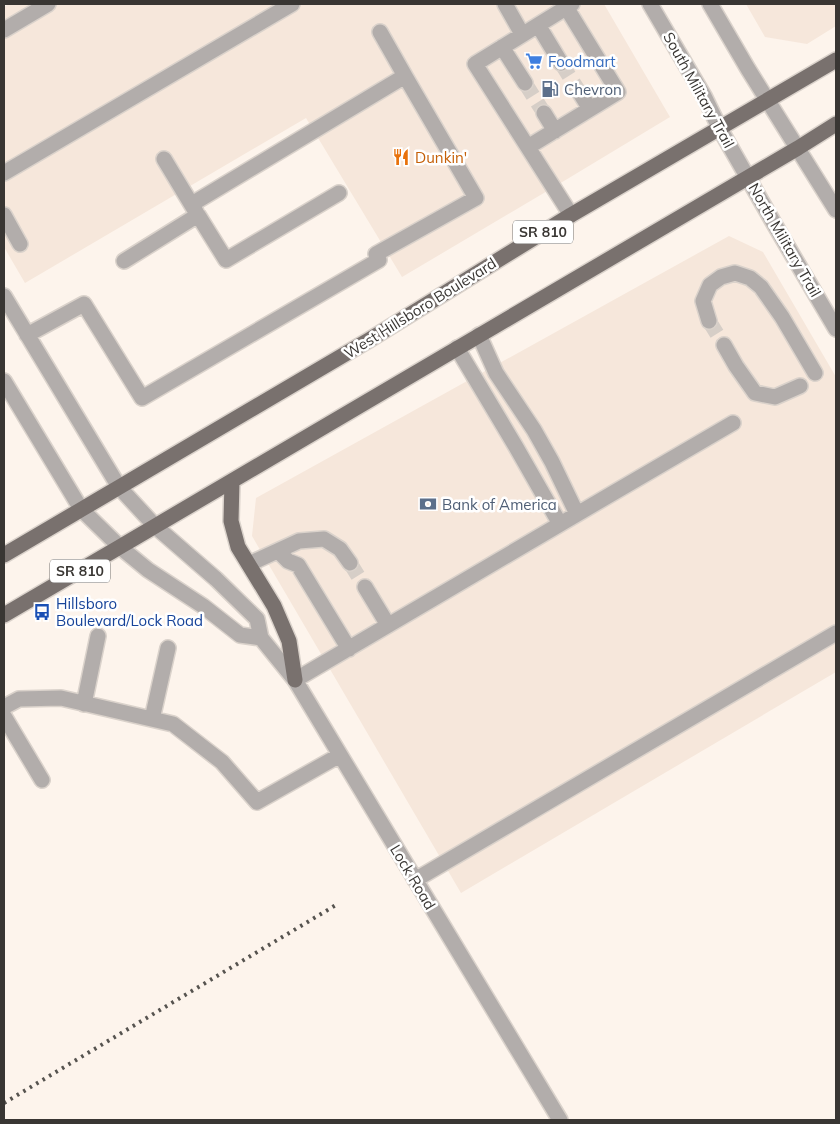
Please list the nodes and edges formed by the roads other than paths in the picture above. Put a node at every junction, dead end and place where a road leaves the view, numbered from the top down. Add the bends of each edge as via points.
1 (48, 4) edge
2 (292, 4) edge
3 (505, 4) edge
4 (650, 4) edge
5 (710, 4) edge
6 (569, 5) edge
7 (538, 25) junction
8 (4, 30) edge
9 (380, 32) dead end
10 (522, 34) junction
11 (502, 47) junction
12 (836, 60) edge
13 (561, 62) tunnel mouth
14 (406, 76) junction
15 (525, 84) tunnel mouth
16 (580, 92) tunnel mouth
17 (768, 101) junction
18 (590, 109) junction
19 (544, 114) tunnel mouth
20 (836, 124) edge
21 (720, 128) junction
22 (555, 130) junction
23 (528, 147) junction
24 (798, 148) junction
25 (164, 159) dead end
26 (4, 173) edge
27 (748, 177) junction
28 (339, 193) dead end
29 (195, 210) junction
30 (836, 210) edge
31 (4, 215) edge
32 (571, 215) junction
33 (20, 244) dead end
34 (124, 261) dead end
35 (4, 296) edge
36 (709, 321) tunnel mouth
37 (836, 329) edge
38 (27, 335) junction
39 (479, 335) junction
40 (724, 345) tunnel mouth
41 (457, 348) junction
42 (815, 373) dead end
43 (4, 380) edge
44 (800, 386) dead end
45 (733, 423) dead end
46 (232, 480) junction
47 (119, 487) junction
48 (82, 509) junction
49 (577, 514) junction
50 (560, 524) junction
51 (155, 526) junction
52 (120, 547) junction
53 (278, 551) junction
54 (4, 555) edge
55 (350, 563) tunnel mouth
56 (248, 564) junction
57 (365, 587) tunnel mouth
58 (4, 615) edge
59 (388, 625) junction
60 (836, 633) edge
61 (98, 636) dead end
62 (261, 638) junction
63 (168, 648) dead end
64 (349, 648) junction
65 (295, 680) junction
66 (84, 704) junction
67 (4, 707) edge
68 (4, 716) edge
69 (152, 719) junction
70 (340, 755) junction
71 (42, 780) dead end
72 (415, 880) junction
73 (560, 1120) edge

1 - 8 street
2 - 26 street
3 - 10 street
4 - 21 street, South Military Trail
5 - 17 street
6 - 7 street
6 - 18 street via 618,92
7 - 10 street
7 - 13 street
9 - 14 street
10 - 11 street
11 - 15 street
11 - 23 street via 475,64
12 - 17 main road, West Hillsboro Boulevard / SR 810
14 - 29 street
14 - 38 street via 476,198 142,398 84,304
16 - 18 street
17 - 21 main road, West Hillsboro Boulevard / SR 810
17 - 24 street
18 - 22 street
19 - 22 street
20 - 24 main road, SR 810
21 - 27 street, South Military Trail
21 - 32 main road, West Hillsboro Boulevard / SR 810
22 - 23 street
23 - 32 street
24 - 27 main road, SR 810
24 - 30 street
25 - 29 street
27 - 37 street, North Military Trail
27 - 39 main road, SR 810
28 - 29 street via 226,260
29 - 34 street
31 - 33 street
32 - 47 main road, West Hillsboro Boulevard / SR 810 via 369,340
35 - 38 street, Lock Road
36 - 42 street via 703,301 710,285 735,273 750,278 782,317
38 - 47 street, Lock Road
39 - 41 main road, SR 810
39 - 49 street via 496,373 534,430
40 - 44 street via 756,393 776,397
41 - 46 main road, SR 810
41 - 50 street
43 - 48 street
45 - 49 street
46 - 51 main road, SR 810
46 - 56 main road via 231,521 238,547
47 - 48 main road, West Hillsboro Boulevard / SR 810
47 - 51 street, Lock Road
48 - 52 street
48 - 54 main road, West Hillsboro Boulevard / SR 810
49 - 50 street
50 - 59 street
51 - 52 main road, SR 810
51 - 62 street, Lock Road via 257,619
52 - 58 main road, SR 810
52 - 62 street via 240,635
53 - 55 street via 299,541 324,539 340,549
53 - 56 street
53 - 64 street via 298,565
56 - 65 main road via 274,606 289,641
57 - 59 street
59 - 64 street
60 - 72 street
61 - 66 street
62 - 65 street, Lock Road
63 - 69 street
64 - 65 street
65 - 70 street, Lock Road
66 - 67 street via 61,698 18,700
66 - 69 street
68 - 71 street
69 - 70 street via 173,724 222,762 257,802
70 - 72 street, Lock Road
72 - 73 street, Lock Road

